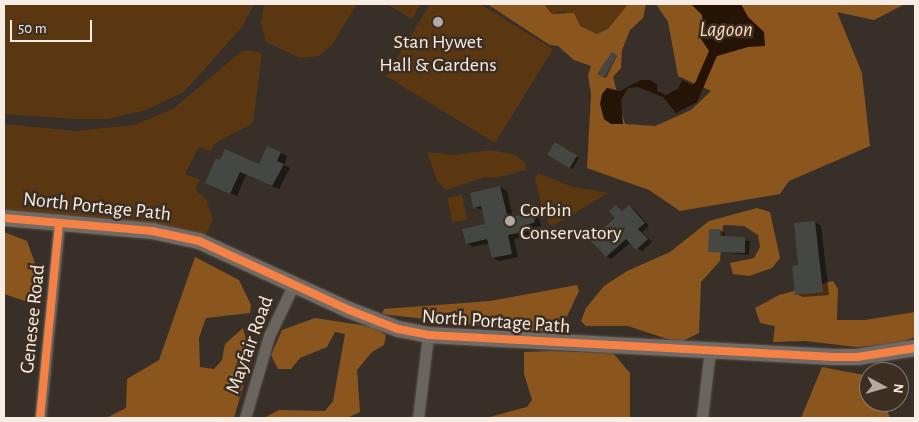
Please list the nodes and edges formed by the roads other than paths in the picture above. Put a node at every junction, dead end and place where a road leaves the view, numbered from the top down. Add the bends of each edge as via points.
1 (4, 218) edge
2 (59, 223) junction
3 (294, 286) junction
4 (428, 335) junction
5 (915, 348) edge
6 (710, 350) junction
7 (40, 418) edge
8 (245, 418) edge
9 (418, 418) edge
10 (702, 418) edge

1 - 2 main road, North Portage Path
2 - 3 main road, North Portage Path via 152,231 199,241
2 - 7 street, Genesee Road
3 - 4 main road, North Portage Path via 376,321
3 - 8 street, Mayfair Road via 269,336
4 - 6 main road, North Portage Path
4 - 9 street
5 - 6 main road, North Portage Path via 857,356
6 - 10 street

